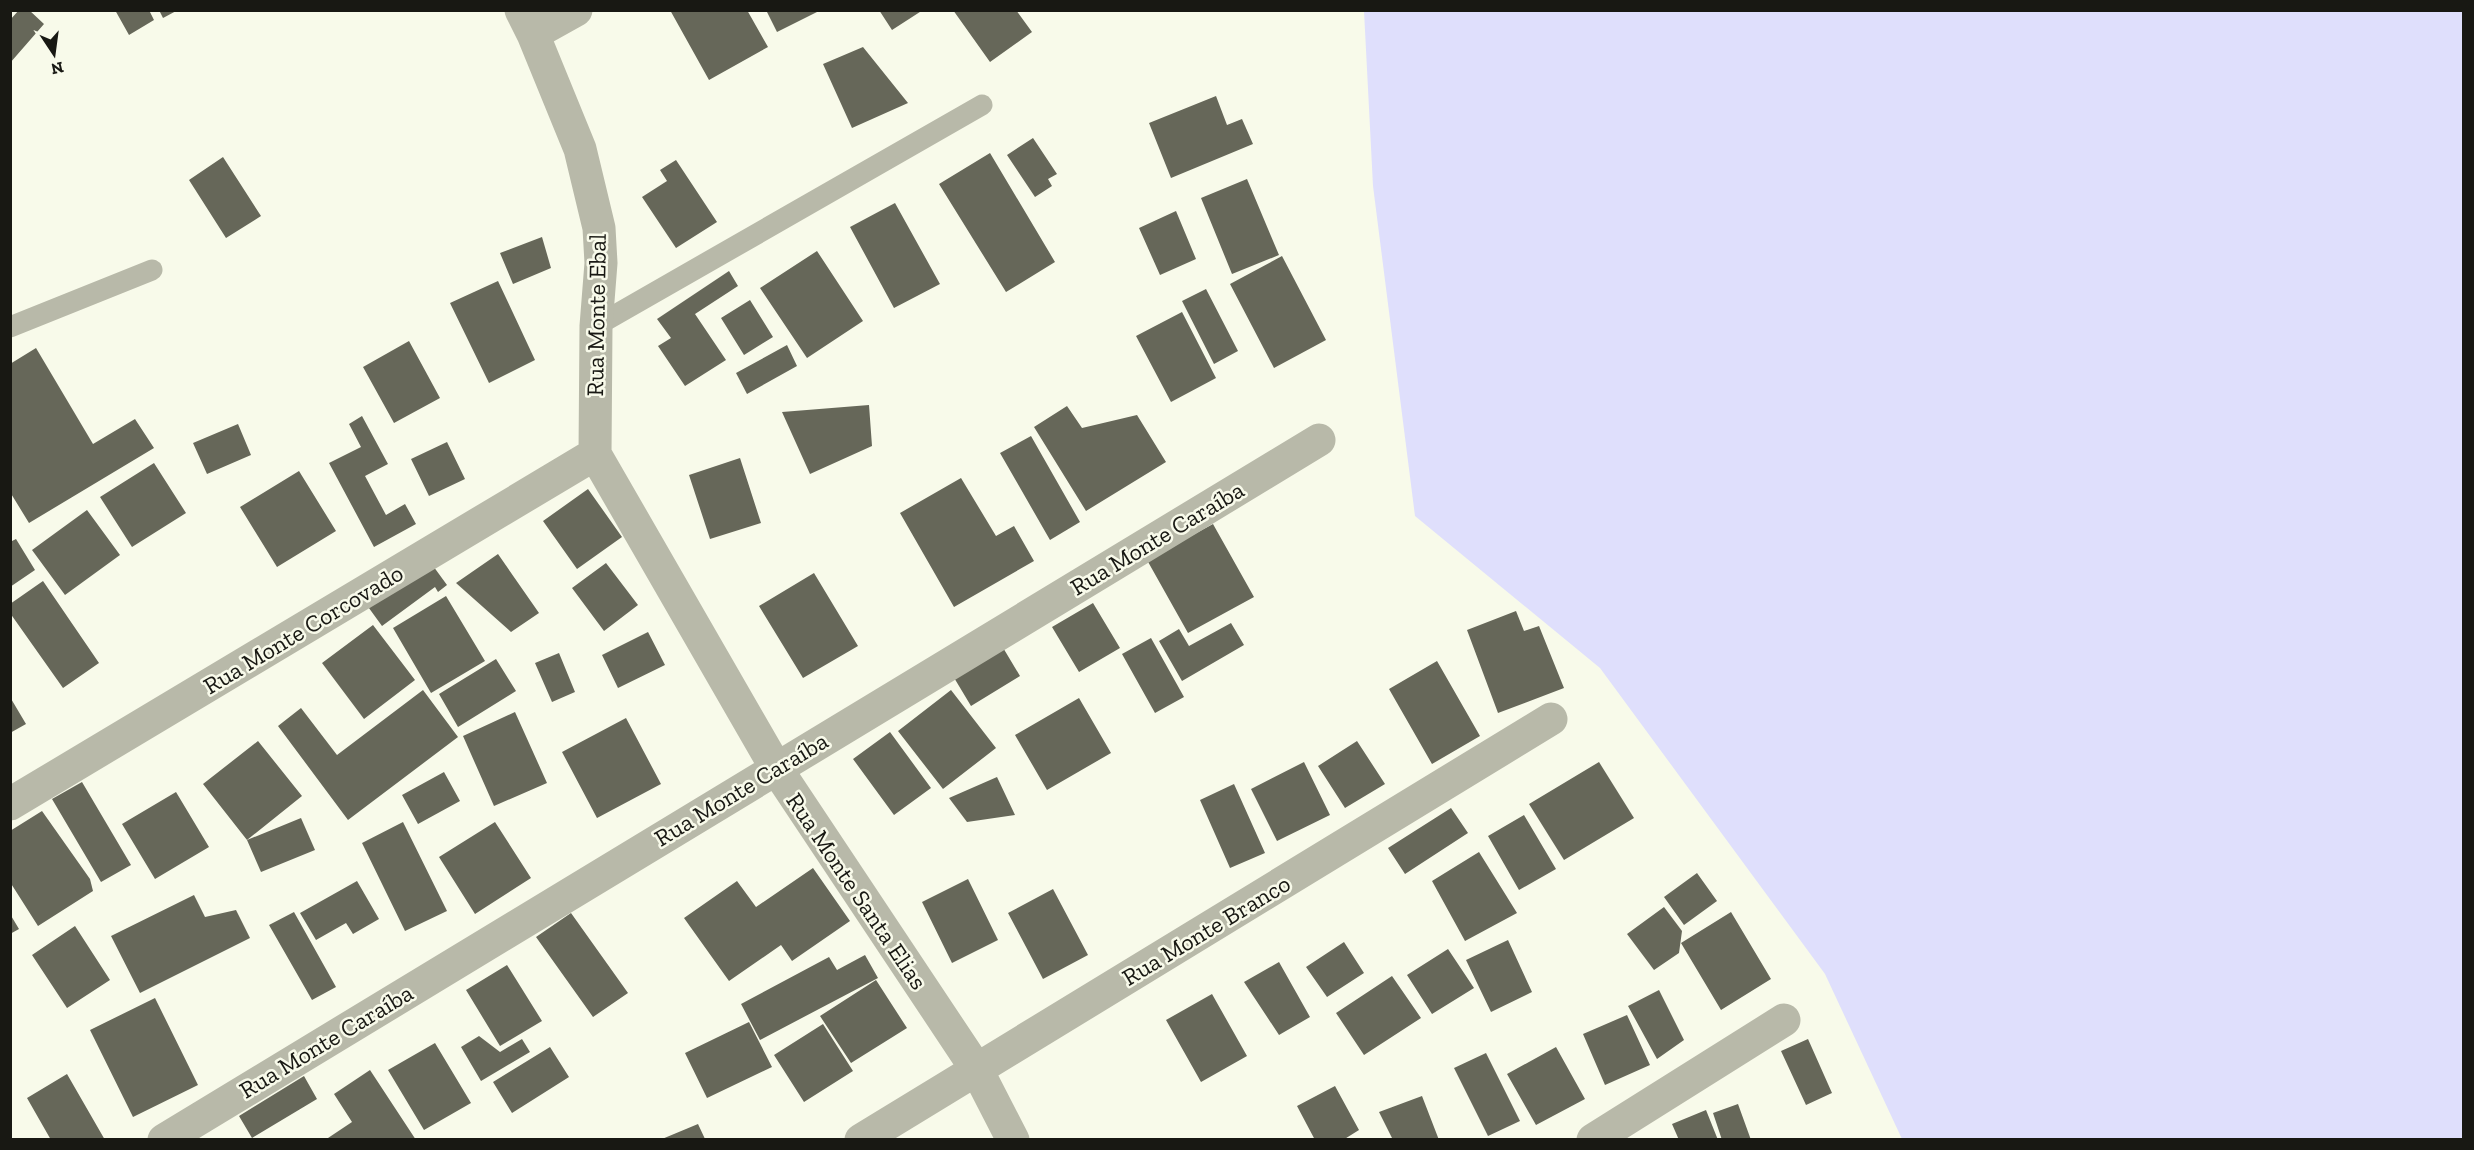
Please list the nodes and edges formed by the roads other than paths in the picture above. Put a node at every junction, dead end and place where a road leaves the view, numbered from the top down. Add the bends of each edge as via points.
1 (576, 10) edge
2 (527, 22) edge
3 (982, 105) dead end
4 (152, 270) dead end
5 (596, 326) junction
6 (10, 327) edge
7 (1319, 440) dead end
8 (595, 454) junction
9 (1551, 719) dead end
10 (776, 768) junction
11 (10, 804) edge
12 (1784, 1020) dead end
13 (977, 1070) junction
14 (164, 1140) edge
15 (861, 1140) edge
16 (1013, 1140) edge
17 (1593, 1140) edge

1 - 2 street
2 - 5 street, Rua Monte Ebal via 580,148 599,228 601,263
3 - 5 lane
4 - 6 lane
5 - 8 street, Rua Monte Ebal
7 - 10 street, Rua Monte Caraíba
8 - 10 street, Rua Monte Santa Elias
8 - 11 street, Rua Monte Corcovado
9 - 13 street, Rua Monte Branco
10 - 13 street, Rua Monte Santa Elias
10 - 14 street, Rua Monte Caraíba
12 - 17 street
13 - 15 street, Rua Monte Branco
13 - 16 street, Rua Monte Santa Elias

